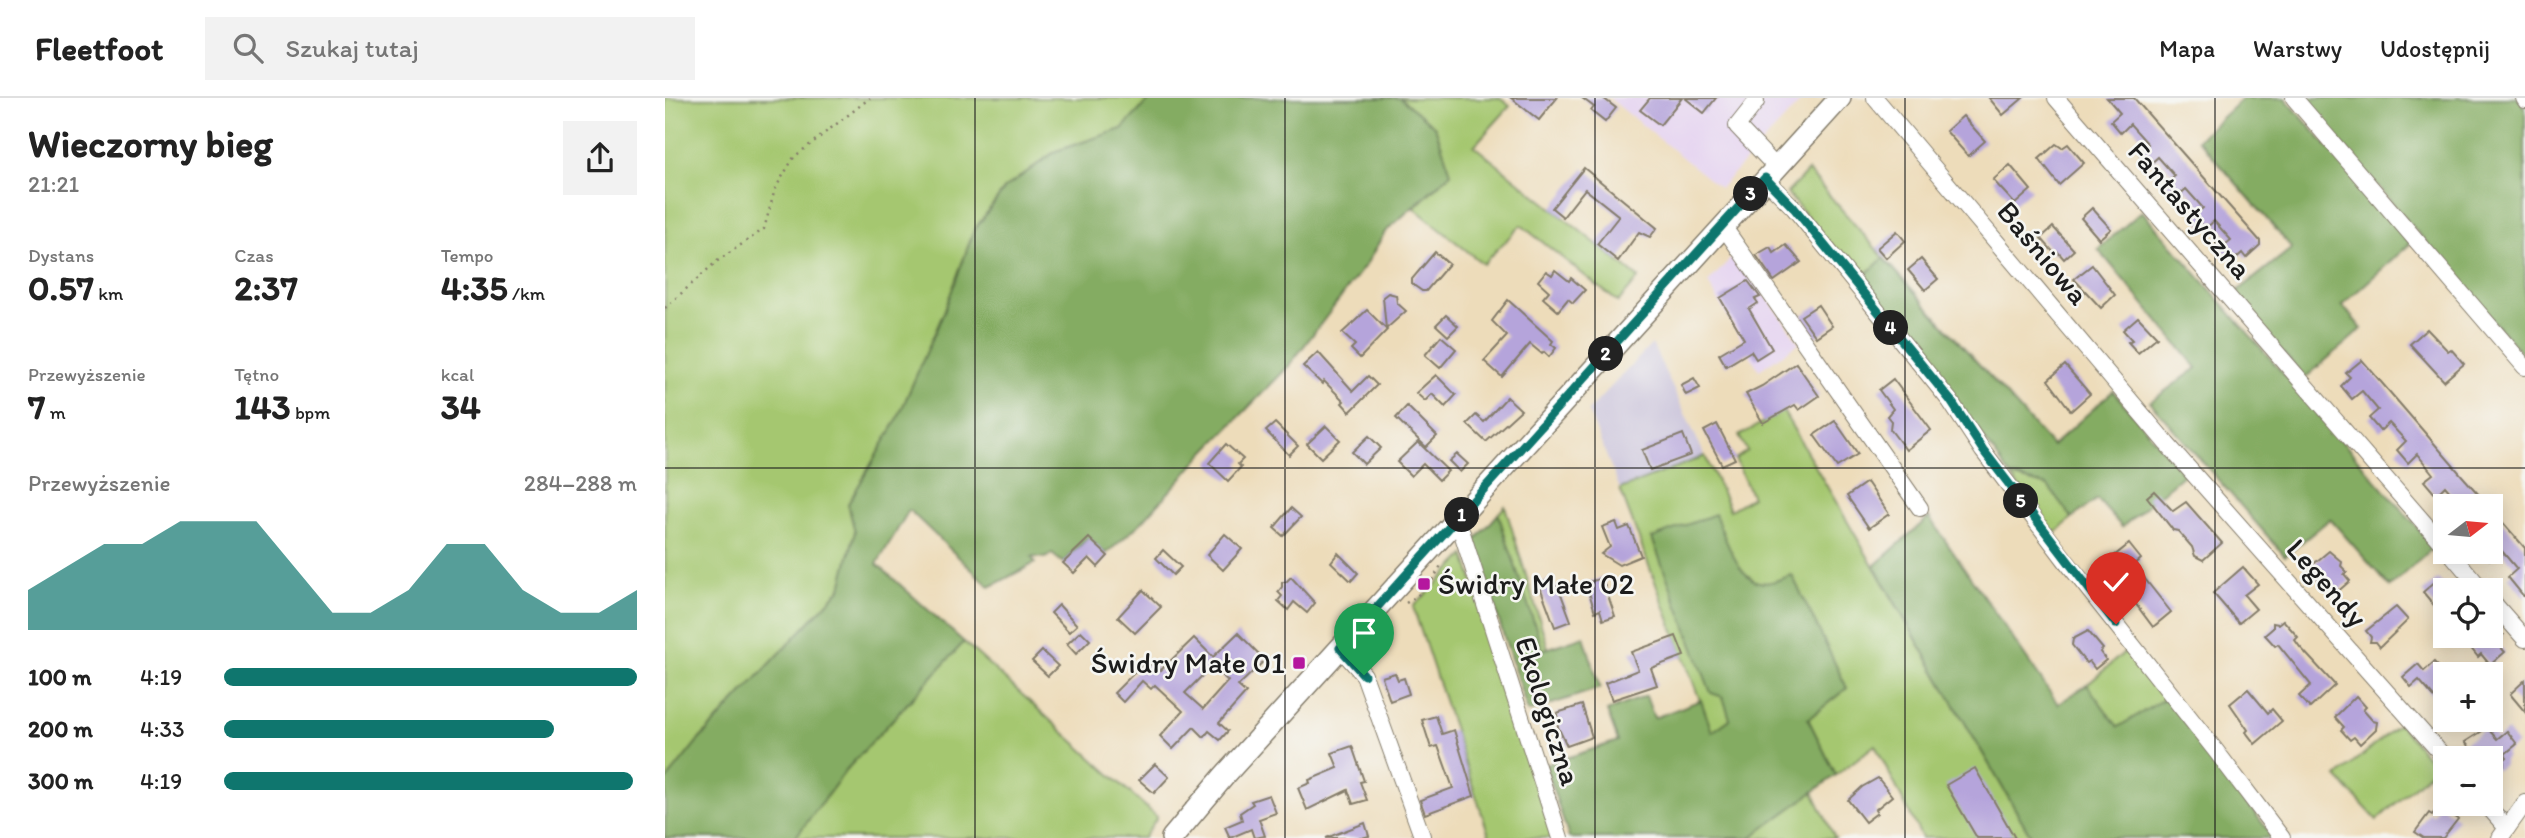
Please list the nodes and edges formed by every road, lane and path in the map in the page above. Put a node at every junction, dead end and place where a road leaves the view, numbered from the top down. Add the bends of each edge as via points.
1 (870, 98) edge
2 (1840, 98) edge
3 (1875, 98) edge
4 (2056, 98) edge
5 (2294, 98) edge
6 (1756, 102) dead end
7 (1770, 173) junction
8 (1723, 226) junction
9 (665, 308) edge
10 (2525, 366) edge
11 (2167, 444) joint
12 (1920, 508) dead end
13 (1454, 523) junction
14 (2433, 533) edge
15 (2460, 564) edge
16 (2472, 578) edge
17 (2503, 614) edge
18 (2525, 639) edge
19 (1340, 648) junction
20 (2434, 746) edge
21 (2525, 803) edge
22 (2493, 816) edge
23 (2503, 833) edge
24 (1180, 834) edge
25 (1422, 836) dead end
26 (1560, 838) edge
27 (2282, 838) edge

1 - 9 path via 794,158 775,189 764,229 716,262
2 - 7 main road
3 - 11 street, Baśniowa
4 - 14 street, Fantastyczna
5 - 10 street
6 - 7 street via 1737,126
7 - 8 main road
7 - 27 street via 1951,401 2066,561
8 - 12 street
8 - 13 main road
11 - 20 street, Legendy
13 - 19 main road
13 - 26 street, Ekologiczna via 1462,533
15 - 16 street
17 - 18 street
19 - 24 main road
19 - 25 street via 1364,675
21 - 23 street
22 - 23 street

